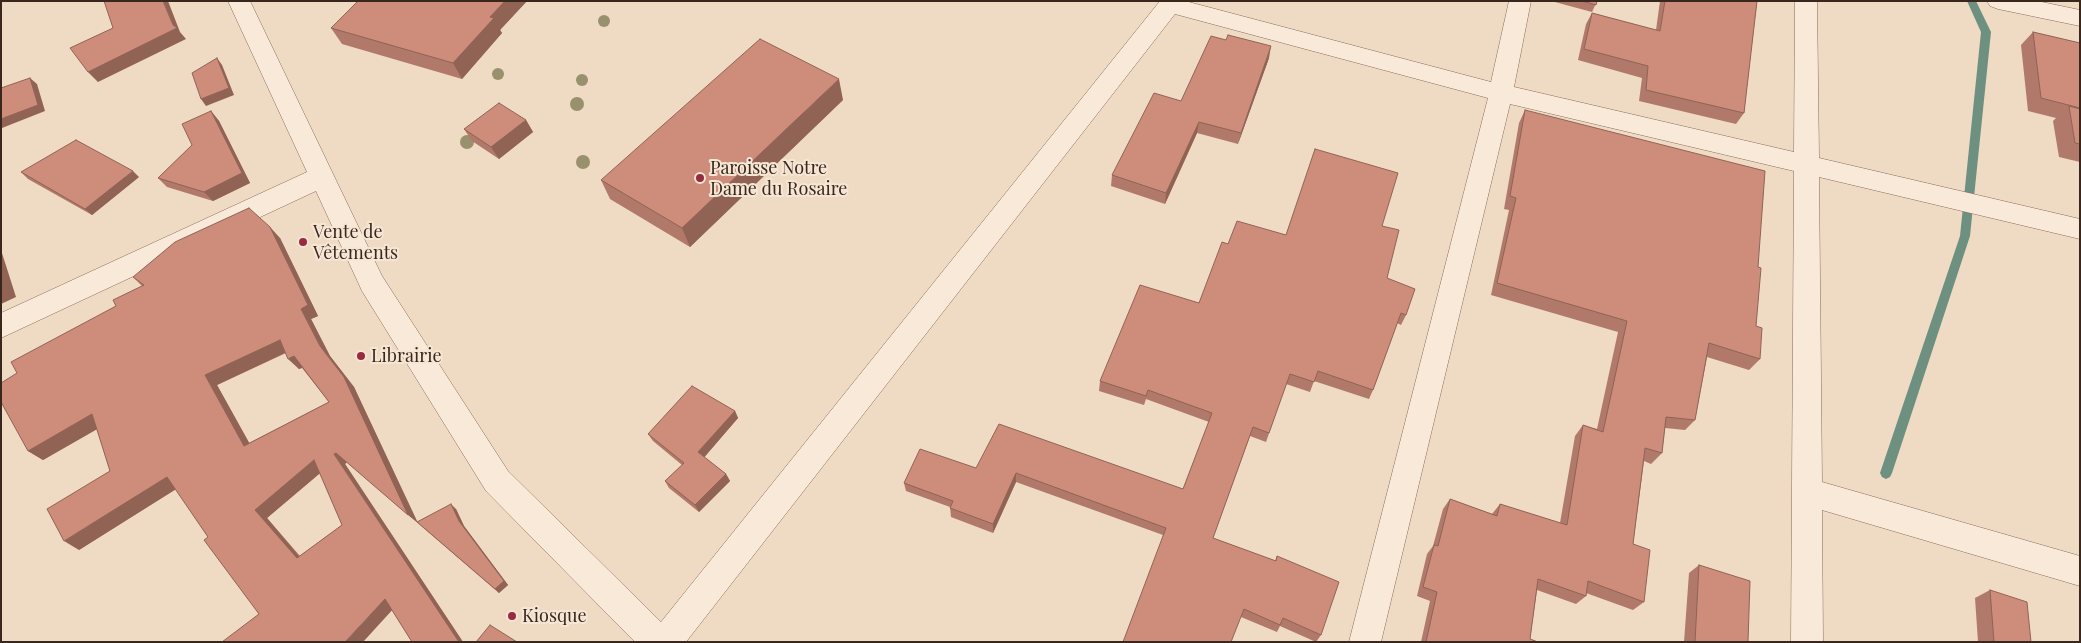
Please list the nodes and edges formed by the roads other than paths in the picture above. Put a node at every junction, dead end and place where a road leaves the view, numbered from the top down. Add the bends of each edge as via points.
1 (239, 1) edge
2 (1520, 1) edge
3 (1806, 1) edge
4 (1998, 1) edge
5 (1172, 3) edge
6 (2080, 18) edge
7 (1501, 93) junction
8 (1805, 165) junction
9 (321, 177) junction
10 (2080, 229) edge
11 (1, 326) edge
12 (1806, 491) junction
13 (2080, 572) edge
14 (658, 642) edge
15 (665, 642) edge
16 (1365, 642) edge
17 (1807, 642) edge

1 - 9 street
2 - 7 street
3 - 8 street
4 - 6 street
5 - 7 street
5 - 15 street
7 - 8 street
7 - 16 street
8 - 10 street
8 - 12 street
9 - 11 street
9 - 14 street via 372,283 497,481
12 - 13 street
12 - 17 street

